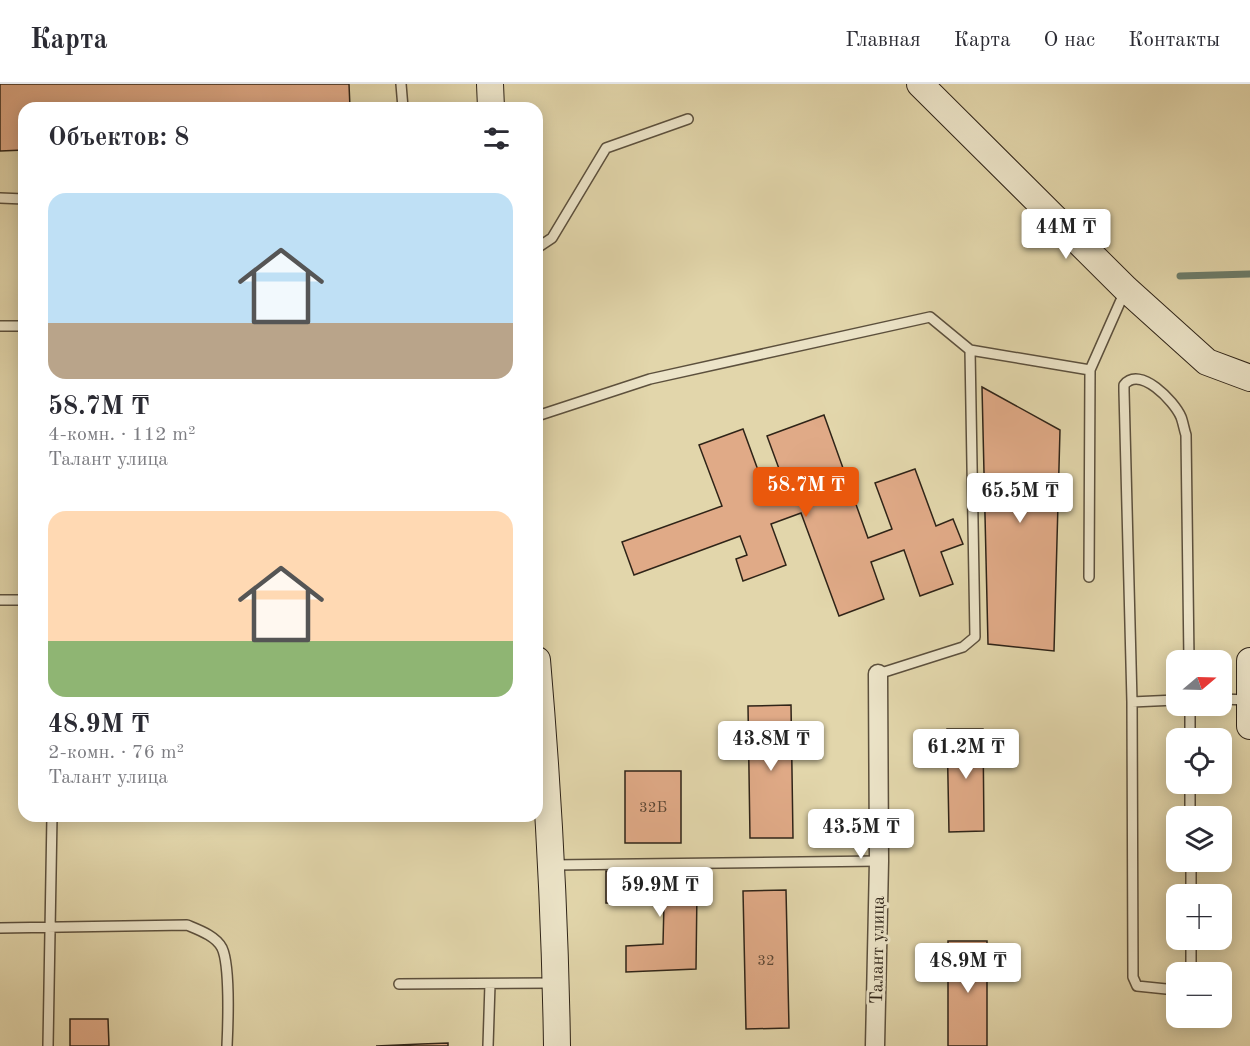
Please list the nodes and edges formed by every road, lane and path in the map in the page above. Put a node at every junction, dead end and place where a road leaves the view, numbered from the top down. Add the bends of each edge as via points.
1 (401, 84) edge
2 (490, 84) edge
3 (920, 84) edge
4 (402, 102) edge
5 (491, 102) edge
6 (688, 119) dead end
7 (0, 198) edge
8 (18, 199) edge
9 (543, 244) edge
10 (1126, 289) junction
11 (0, 326) edge
12 (18, 326) edge
13 (970, 350) junction
14 (1090, 370) junction
15 (1250, 378) edge
16 (543, 414) edge
17 (1089, 577) dead end
18 (0, 600) edge
19 (18, 600) edge
20 (1189, 650) edge
21 (1250, 661) edge
22 (878, 674) joint
23 (1232, 699) edge
24 (1166, 700) edge
25 (1249, 700) edge
26 (1132, 702) junction
27 (1250, 726) edge
28 (543, 748) edge
29 (52, 822) edge
30 (879, 861) junction
31 (551, 865) junction
32 (50, 927) junction
33 (0, 928) edge
34 (556, 983) junction
35 (399, 984) dead end
36 (490, 984) junction
37 (1166, 989) edge
38 (48, 1046) edge
39 (227, 1046) edge
40 (488, 1046) edge
41 (557, 1046) edge
42 (875, 1046) edge

1 - 4 lane
2 - 5 street
3 - 10 street
6 - 9 lane via 606,148 552,238
7 - 8 lane
10 - 14 lane
10 - 15 street via 1207,362
11 - 12 lane
13 - 14 lane
13 - 16 lane via 930,317 650,379
13 - 22 lane via 975,637 963,647
14 - 17 lane
18 - 19 lane
20 - 26 lane via 1186,435 1173,403 1152,386 1133,378 1124,385
21 - 25 street
22 - 30 street, Талант улица
23 - 25 lane
24 - 26 lane
25 - 27 street
26 - 37 lane via 1133,977 1137,986
28 - 31 street
29 - 32 lane
30 - 31 lane
30 - 42 street, Талант улица
31 - 34 street
32 - 33 lane
32 - 38 lane
32 - 39 lane via 188,925 206,933 222,948 227,974
34 - 36 lane
34 - 41 street
35 - 36 lane
36 - 40 lane

